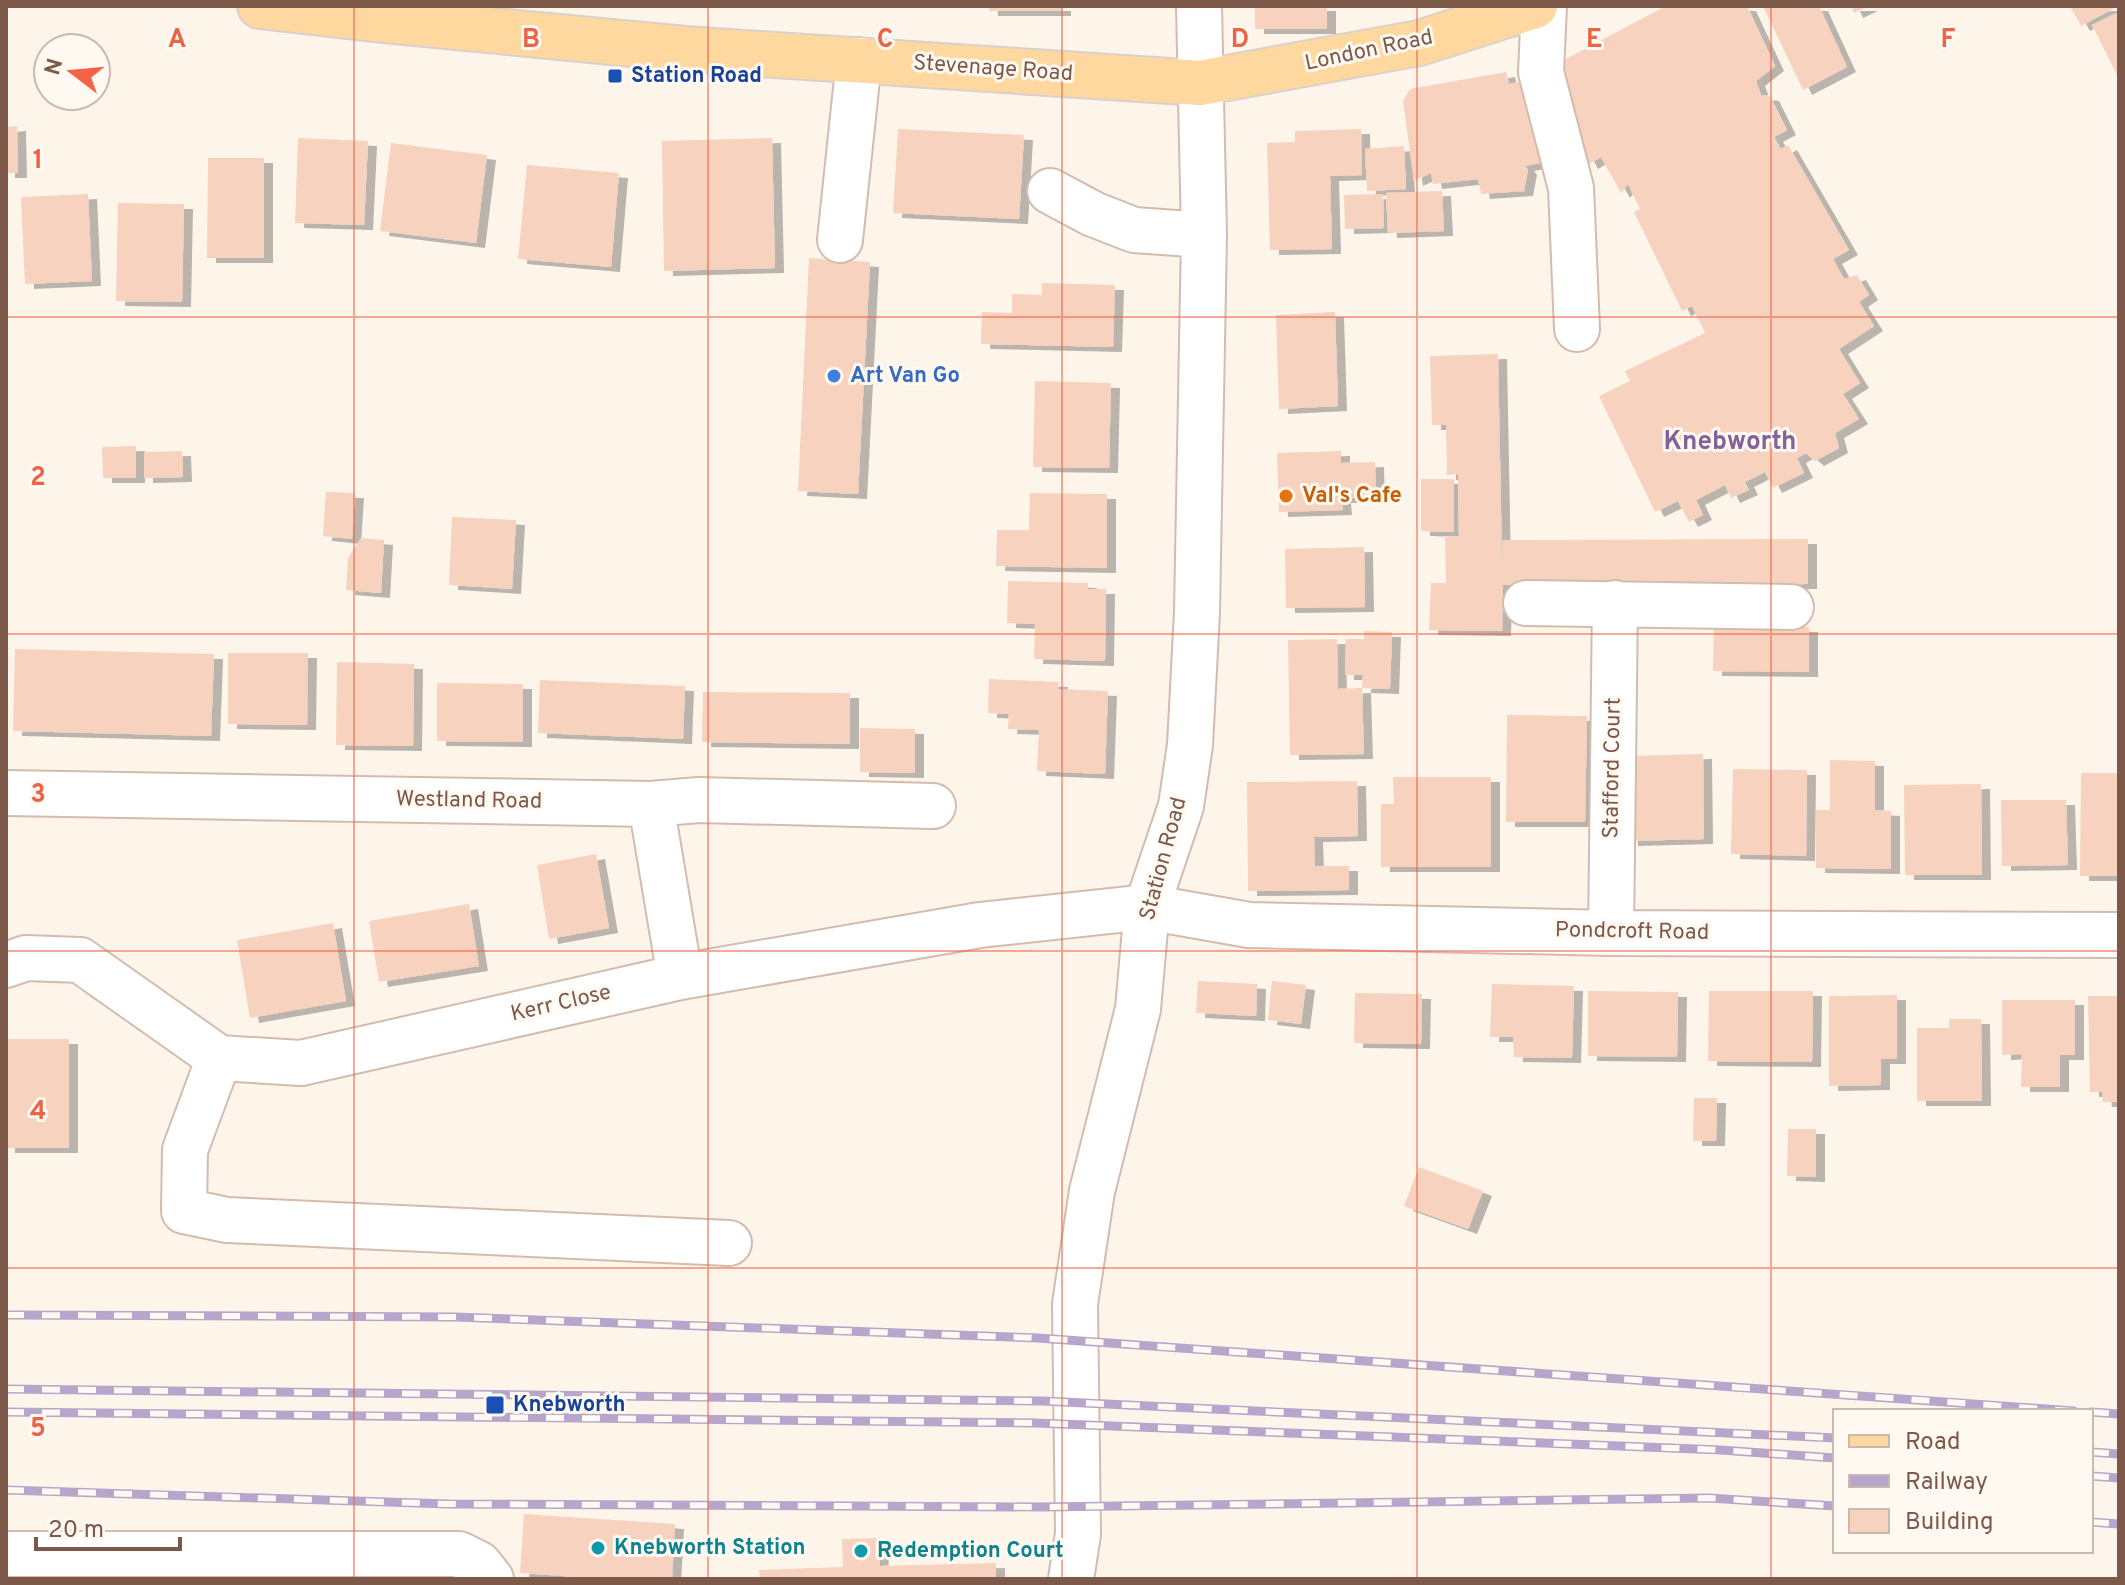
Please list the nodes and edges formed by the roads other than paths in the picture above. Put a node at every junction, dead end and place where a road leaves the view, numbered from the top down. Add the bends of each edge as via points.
1 (260, 6) edge
2 (1199, 6) edge
3 (1535, 6) edge
4 (1544, 6) edge
5 (859, 60) junction
6 (1200, 83) junction
7 (1050, 191) dead end
8 (1204, 235) junction
9 (840, 240) dead end
10 (1577, 329) dead end
11 (1526, 603) dead end
12 (1615, 603) junction
13 (1791, 607) dead end
14 (6, 793) edge
15 (651, 804) junction
16 (933, 806) dead end
17 (1147, 907) junction
18 (1611, 933) junction
19 (2119, 935) edge
20 (6, 965) edge
21 (680, 977) junction
22 (219, 1058) junction
23 (729, 1243) dead end
24 (6, 1554) edge
25 (491, 1579) edge
26 (1071, 1579) edge

1 - 5 main road, Stevenage Road via 685,49
2 - 6 street, Station Road
3 - 6 main road, London Road via 1419,43
4 - 10 street via 1541,72 1571,188
5 - 6 main road, Stevenage Road
5 - 9 street
6 - 8 street, Station Road
7 - 8 street via 1134,230
8 - 17 street, Station Road via 1190,745 1181,806
11 - 12 street
12 - 13 street
12 - 18 street, Stafford Court
14 - 15 street, Westland Road
15 - 16 street, Westland Road via 699,800
15 - 21 street
17 - 18 street, Pondcroft Road via 1249,925
17 - 21 street, Kerr Close via 980,925
17 - 26 street, Station Road via 1138,1009 1092,1191 1075,1304 1078,1534
18 - 19 street, Pondcroft Road
20 - 22 street via 26,958 80,960
21 - 22 street, Kerr Close via 301,1063
22 - 23 street via 185,1150 184,1211 227,1220
24 - 25 street via 459,1554 479,1564

